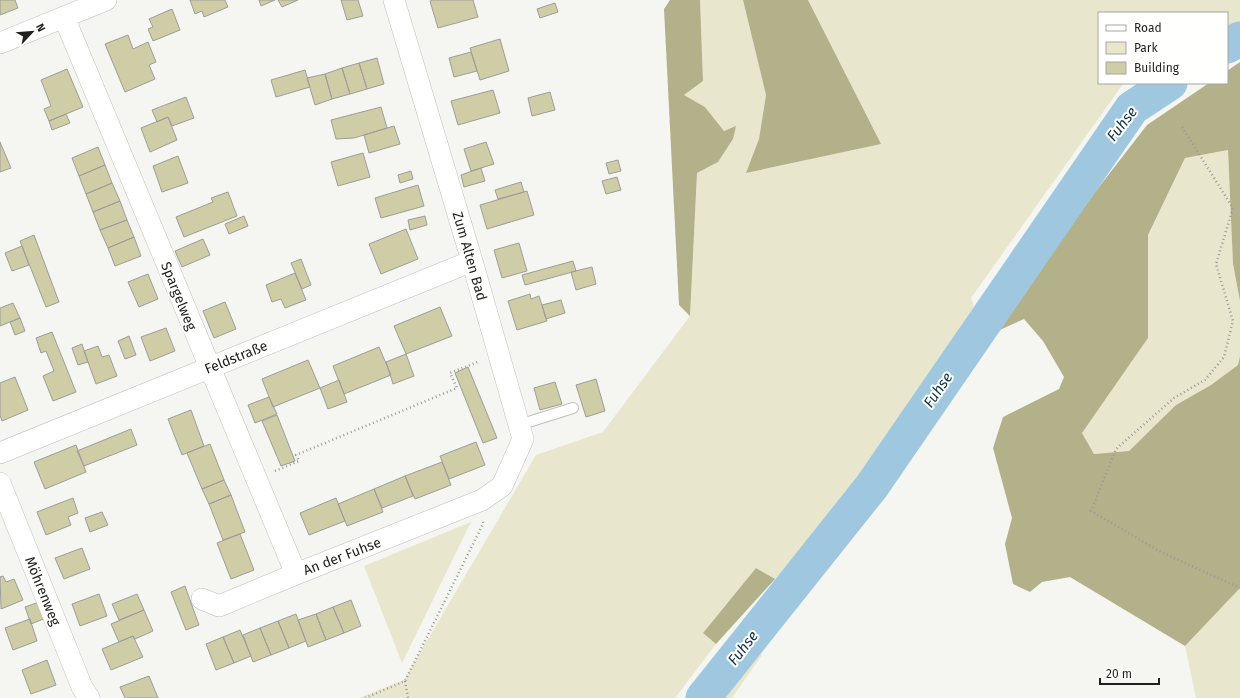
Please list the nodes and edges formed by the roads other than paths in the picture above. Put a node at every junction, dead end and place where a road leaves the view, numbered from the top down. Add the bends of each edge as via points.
1 (106, 0) edge
2 (394, 0) edge
3 (64, 17) junction
4 (0, 43) edge
5 (472, 261) junction
6 (209, 368) junction
7 (573, 408) dead end
8 (519, 425) junction
9 (0, 453) edge
10 (0, 483) edge
11 (482, 500) joint
12 (296, 574) junction
13 (202, 600) dead end
14 (89, 698) edge

1 - 3 street
2 - 5 street, Zum Alten Bad
3 - 4 street
3 - 6 street, Spargelweg
5 - 6 street, Feldstraße
5 - 8 street, Zum Alten Bad
6 - 9 street, Feldstraße
6 - 12 street, Spargelweg
7 - 8 lane
8 - 11 street, Zum Alten Bad via 523,439 502,486
10 - 14 street, Möhrenweg via 82,688
11 - 12 street, An der Fuhse
12 - 13 street, An der Fuhse via 219,606

